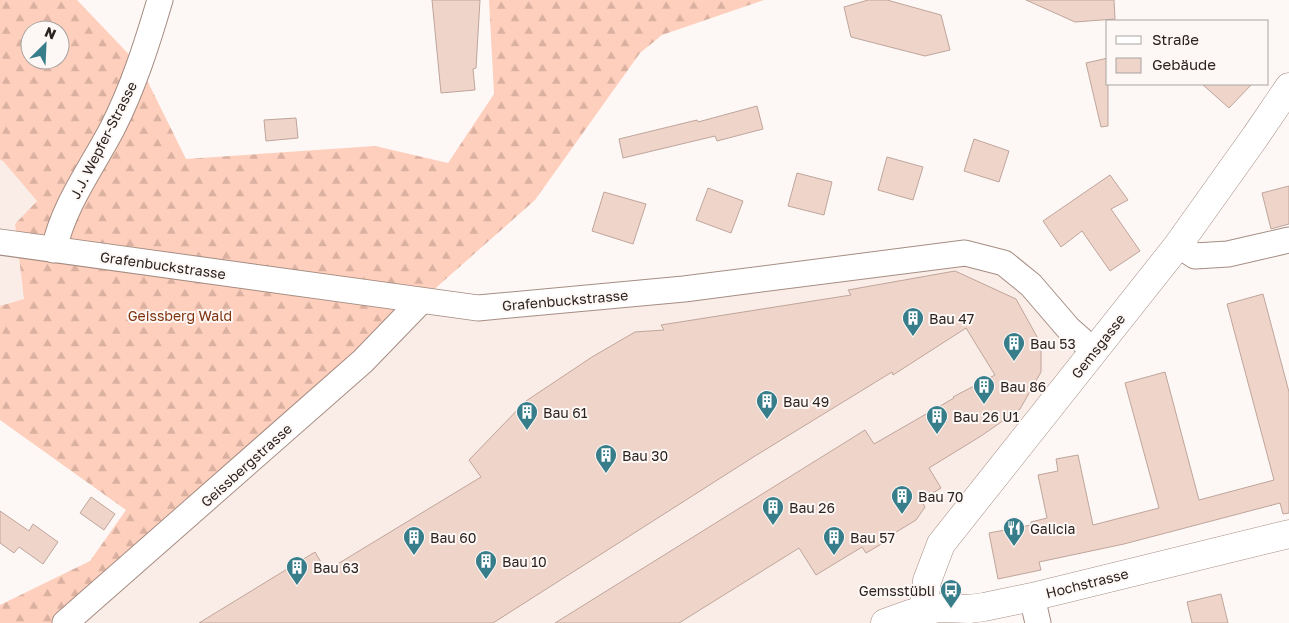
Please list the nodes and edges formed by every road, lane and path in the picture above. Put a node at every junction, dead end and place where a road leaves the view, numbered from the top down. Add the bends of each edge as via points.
1 (160, 0) edge
2 (1289, 87) edge
3 (1289, 240) edge
4 (0, 242) edge
5 (1178, 244) junction
6 (54, 250) junction
7 (421, 301) junction
8 (1094, 351) junction
9 (1289, 534) edge
10 (1032, 597) junction
11 (923, 611) junction
12 (65, 623) edge
13 (885, 623) edge
14 (1038, 623) edge

1 - 6 street, J.J. Wepfer-Strasse via 140,66 112,128 65,214
2 - 5 street, Gemsgasse
3 - 5 street via 1228,254 1195,256
4 - 6 street, Grafenbuckstrasse
5 - 8 street, Gemsgasse
6 - 7 street, Grafenbuckstrasse
7 - 8 street, Grafenbuckstrasse via 478,308 684,289 965,253 1004,263 1031,285 1068,328
7 - 12 street, Geissbergstrasse via 362,361
8 - 11 street, Gemsgasse via 941,544 926,581
9 - 10 street, Hochstrasse
10 - 11 street, Hochstrasse via 977,608
10 - 14 street
11 - 13 street, Hochstrasse

